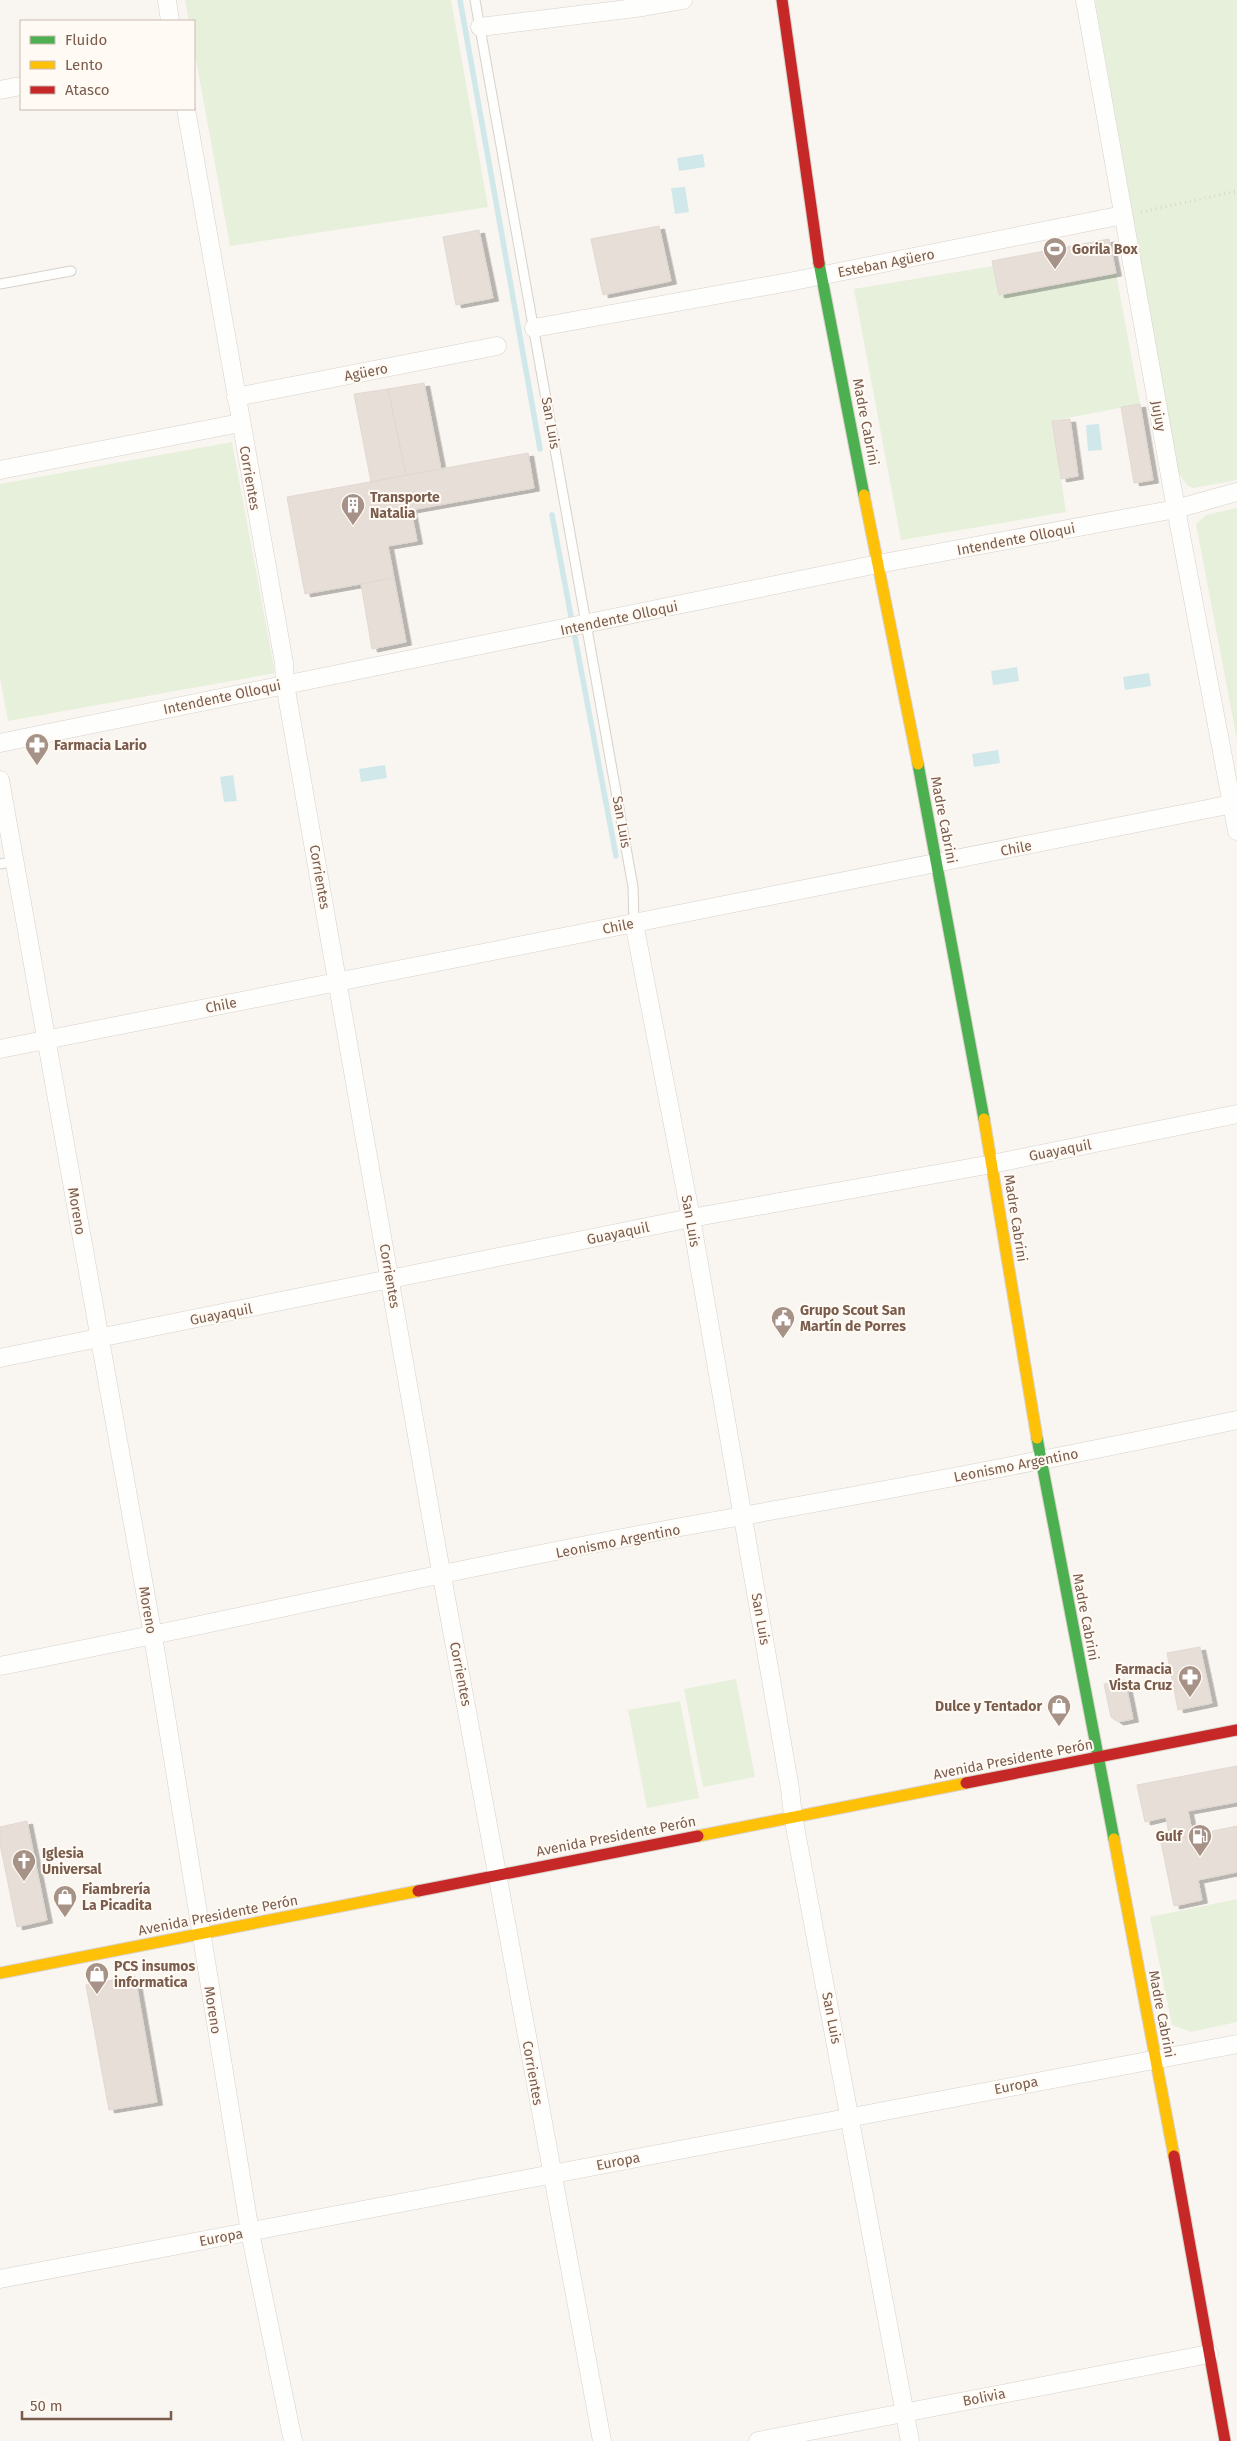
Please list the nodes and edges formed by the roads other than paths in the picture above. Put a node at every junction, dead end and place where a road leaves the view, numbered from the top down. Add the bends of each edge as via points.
1 (167, 0) edge
2 (475, 0) edge
3 (683, 0) edge
4 (782, 0) edge
5 (1085, 0) edge
6 (170, 20) edge
7 (480, 27) junction
8 (20, 86) edge
9 (0, 90) edge
10 (186, 110) edge
11 (1123, 215) junction
12 (71, 270) dead end
13 (821, 276) junction
14 (0, 284) edge
15 (534, 328) junction
16 (496, 346) dead end
17 (236, 397) junction
18 (240, 423) junction
19 (0, 470) edge
20 (1237, 492) edge
21 (1176, 508) junction
22 (878, 564) junction
23 (587, 625) junction
24 (285, 684) junction
25 (0, 743) edge
26 (0, 780) edge
27 (1235, 804) edge
28 (1237, 831) edge
29 (7, 862) edge
30 (937, 864) junction
31 (634, 923) junction
32 (338, 982) junction
33 (47, 1040) junction
34 (0, 1049) edge
35 (1237, 1114) edge
36 (992, 1164) junction
37 (691, 1218) junction
38 (390, 1280) junction
39 (100, 1339) junction
40 (0, 1358) edge
41 (1237, 1420) edge
42 (1041, 1461) junction
43 (743, 1517) junction
44 (442, 1576) junction
45 (153, 1636) junction
46 (0, 1666) edge
47 (1237, 1730) edge
48 (1097, 1758) junction
49 (792, 1816) junction
50 (498, 1875) junction
51 (201, 1933) junction
52 (0, 1973) edge
53 (1237, 2044) edge
54 (1156, 2059) junction
55 (850, 2116) junction
56 (551, 2174) junction
57 (250, 2232) junction
58 (0, 2279) edge
59 (1209, 2354) junction
60 (905, 2413) junction
61 (1237, 2437) edge
62 (1225, 2440) edge
63 (294, 2441) edge
64 (602, 2441) edge
65 (758, 2441) edge
66 (910, 2441) edge

1 - 6 street
2 - 7 lane, San Luis
3 - 7 street via 643,8
4 - 13 street, Madre Cabrini
5 - 11 street, Jujuy
7 - 15 lane, San Luis
8 - 9 street
10 - 17 street, Corrientes
11 - 13 street, Esteban Agüero
11 - 21 street, Jujuy
12 - 14 lane
13 - 15 street, Esteban Agüero
13 - 22 street, Madre Cabrini
15 - 23 lane, San Luis
16 - 17 street, Agüero
17 - 18 street, Corrientes
18 - 19 street
18 - 24 street, Corrientes via 284,663
20 - 21 street, Intendente Olloqui
21 - 22 street, Intendente Olloqui
21 - 27 street, Jujuy
22 - 23 street, Intendente Olloqui
22 - 30 street, Madre Cabrini
23 - 24 street, Intendente Olloqui
23 - 31 lane, San Luis via 633,887
24 - 25 street, Intendente Olloqui
24 - 32 street, Corrientes
26 - 29 street, Moreno
27 - 28 street, Jujuy
27 - 30 street, Chile
29 - 33 street, Moreno
30 - 31 street, Chile
30 - 36 street, Madre Cabrini
31 - 32 street, Chile
31 - 37 street, San Luis
32 - 33 street, Chile
32 - 38 street, Corrientes
33 - 34 street, Chile
33 - 39 street, Moreno
35 - 36 street, Guayaquil
36 - 37 street, Guayaquil
36 - 42 street, Madre Cabrini
37 - 38 street, Guayaquil
37 - 43 street, San Luis
38 - 39 street, Guayaquil
38 - 44 street, Corrientes
39 - 40 street, Guayaquil
39 - 45 street, Moreno
41 - 42 street, Leonismo Argentino
42 - 43 street, Leonismo Argentino
42 - 48 street, Madre Cabrini
43 - 44 street, Leonismo Argentino
43 - 49 street, San Luis via 790,1788
44 - 45 street, Leonismo Argentino
44 - 50 street, Corrientes
45 - 46 street, Leonismo Argentino
45 - 51 street, Moreno
47 - 48 street, Avenida Presidente Perón
48 - 49 street, Avenida Presidente Perón
48 - 54 street, Madre Cabrini
49 - 50 street, Avenida Presidente Perón
49 - 55 street, San Luis
50 - 51 street, Avenida Presidente Perón
50 - 56 street, Corrientes
51 - 52 street, Avenida Presidente Perón
51 - 57 street, Moreno
53 - 54 street, Europa
54 - 55 street, Europa
54 - 59 street, Madre Cabrini
55 - 56 street, Europa
55 - 60 street, San Luis
56 - 57 street, Europa
56 - 64 street, Corrientes
57 - 58 street, Europa
57 - 63 street, Moreno
59 - 60 street, Bolivia
59 - 62 street, Madre Cabrini
60 - 65 street, Bolivia
60 - 66 street, San Luis
61 - 62 lane

